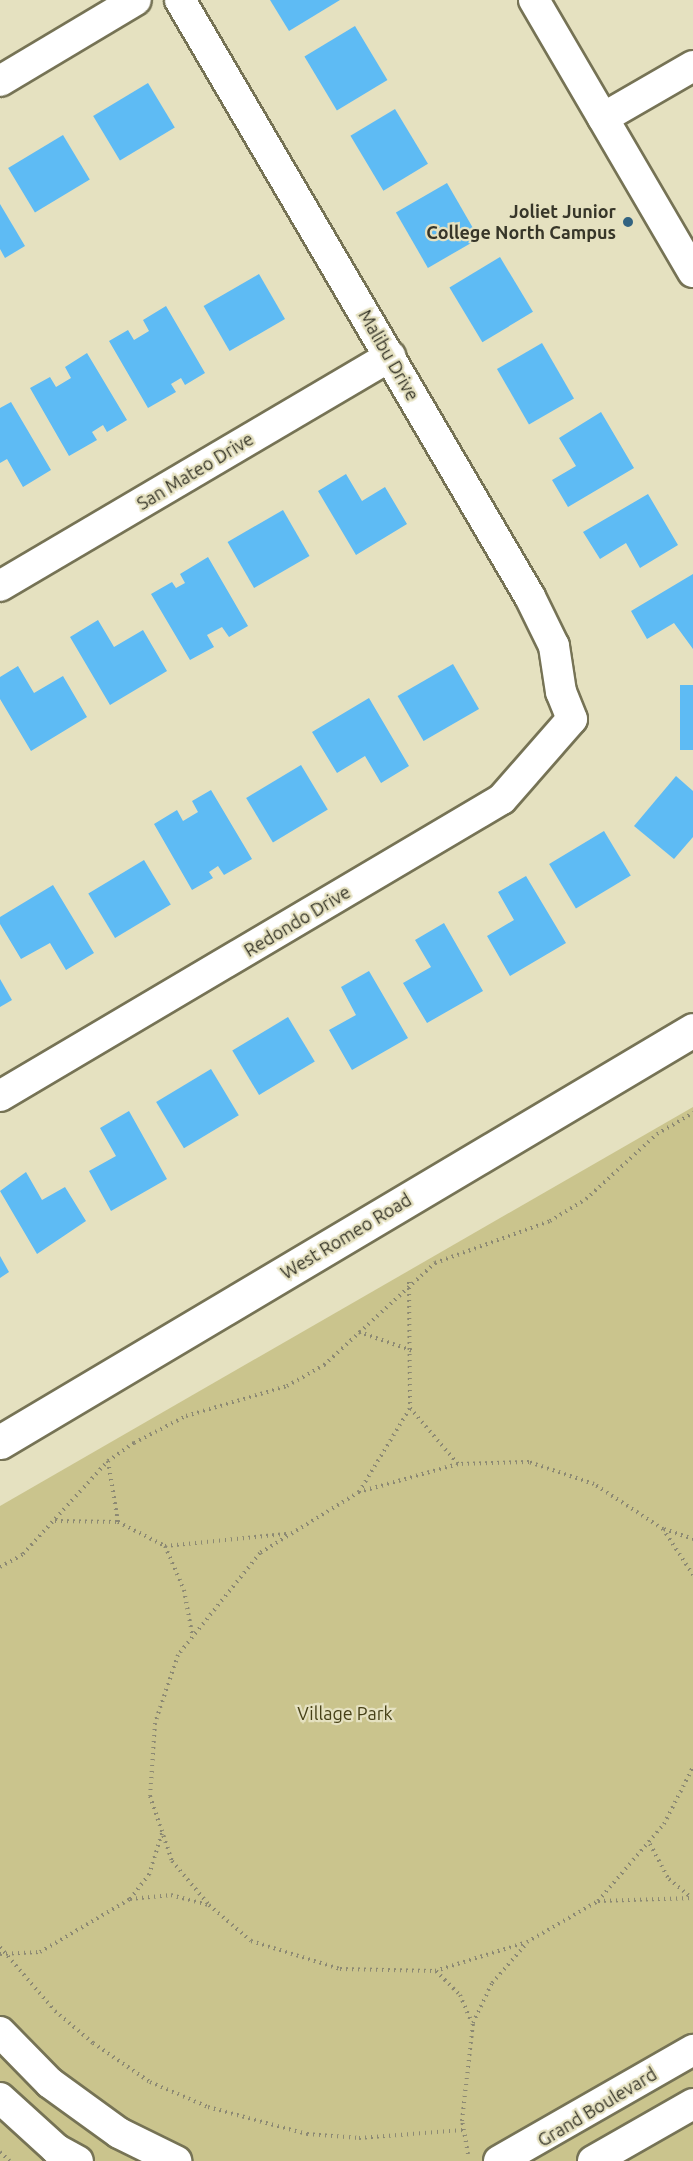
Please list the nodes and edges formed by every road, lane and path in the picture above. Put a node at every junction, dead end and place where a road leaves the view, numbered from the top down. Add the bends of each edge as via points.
1 (136, 0) edge
2 (180, 0) edge
3 (534, 0) edge
4 (693, 66) edge
5 (0, 81) edge
6 (603, 118) junction
7 (693, 272) edge
8 (390, 356) junction
9 (0, 586) edge
10 (572, 719) joint
11 (693, 1030) edge
12 (0, 1096) edge
13 (693, 1113) edge
14 (409, 1282) junction
15 (359, 1332) junction
16 (413, 1351) junction
17 (410, 1408) junction
18 (0, 1442) edge
19 (108, 1461) junction
20 (458, 1464) junction
21 (359, 1492) junction
22 (55, 1521) junction
23 (118, 1522) junction
24 (663, 1529) junction
25 (287, 1534) junction
26 (693, 1539) edge
27 (165, 1546) junction
28 (0, 1567) edge
29 (693, 1575) edge
30 (192, 1634) junction
31 (693, 1767) edge
32 (162, 1832) junction
33 (650, 1844) junction
34 (692, 1898) edge
35 (130, 1899) junction
36 (598, 1901) junction
37 (209, 1905) junction
38 (527, 1942) junction
39 (0, 1947) edge
40 (0, 1954) edge
41 (6, 1954) junction
42 (435, 1971) junction
43 (473, 2024) junction
44 (0, 2032) edge
45 (693, 2050) edge
46 (0, 2098) edge
47 (693, 2104) edge
48 (463, 2130) junction
49 (0, 2152) edge
50 (10, 2161) edge
51 (78, 2161) edge
52 (176, 2161) edge
53 (470, 2161) edge
54 (499, 2161) edge
55 (593, 2161) edge

1 - 5 street
2 - 8 street, Malibu Drive
3 - 6 street
4 - 6 street
6 - 7 street
8 - 9 street, San Mateo Drive
8 - 10 street, Malibu Drive via 546,625
10 - 12 street, Redondo Drive via 502,799
11 - 18 main road, West Romeo Road
13 - 14 path via 657,1134 586,1199 550,1221 435,1263
14 - 15 path
14 - 16 path
15 - 16 path
15 - 19 path via 324,1365 287,1386 186,1416
16 - 17 path
17 - 20 path
17 - 21 path
19 - 22 path
19 - 23 path
20 - 21 path
20 - 24 path via 530,1462 594,1484
21 - 25 path
22 - 23 path
22 - 28 path via 23,1554
23 - 27 path
24 - 26 path
24 - 29 path
25 - 27 path
25 - 30 path via 260,1553
27 - 30 path via 184,1590
30 - 32 path via 178,1655 155,1723 150,1796
31 - 33 path
32 - 35 path via 149,1875
32 - 37 path via 172,1861
33 - 34 path via 669,1879
33 - 36 path
34 - 36 path
35 - 37 path via 171,1895
35 - 41 path via 40,1952
36 - 38 path
37 - 42 path via 251,1941 340,1969
38 - 42 path
38 - 43 path via 492,1983
39 - 41 path
40 - 41 path
41 - 48 path via 55,2011 93,2043 150,2082 207,2107 308,2134 359,2138
42 - 43 path via 460,1995
43 - 48 path
44 - 52 street via 50,2083 93,2114
45 - 54 street, Grand Boulevard
46 - 51 street via 56,2149
47 - 55 street
48 - 53 path
49 - 50 path

